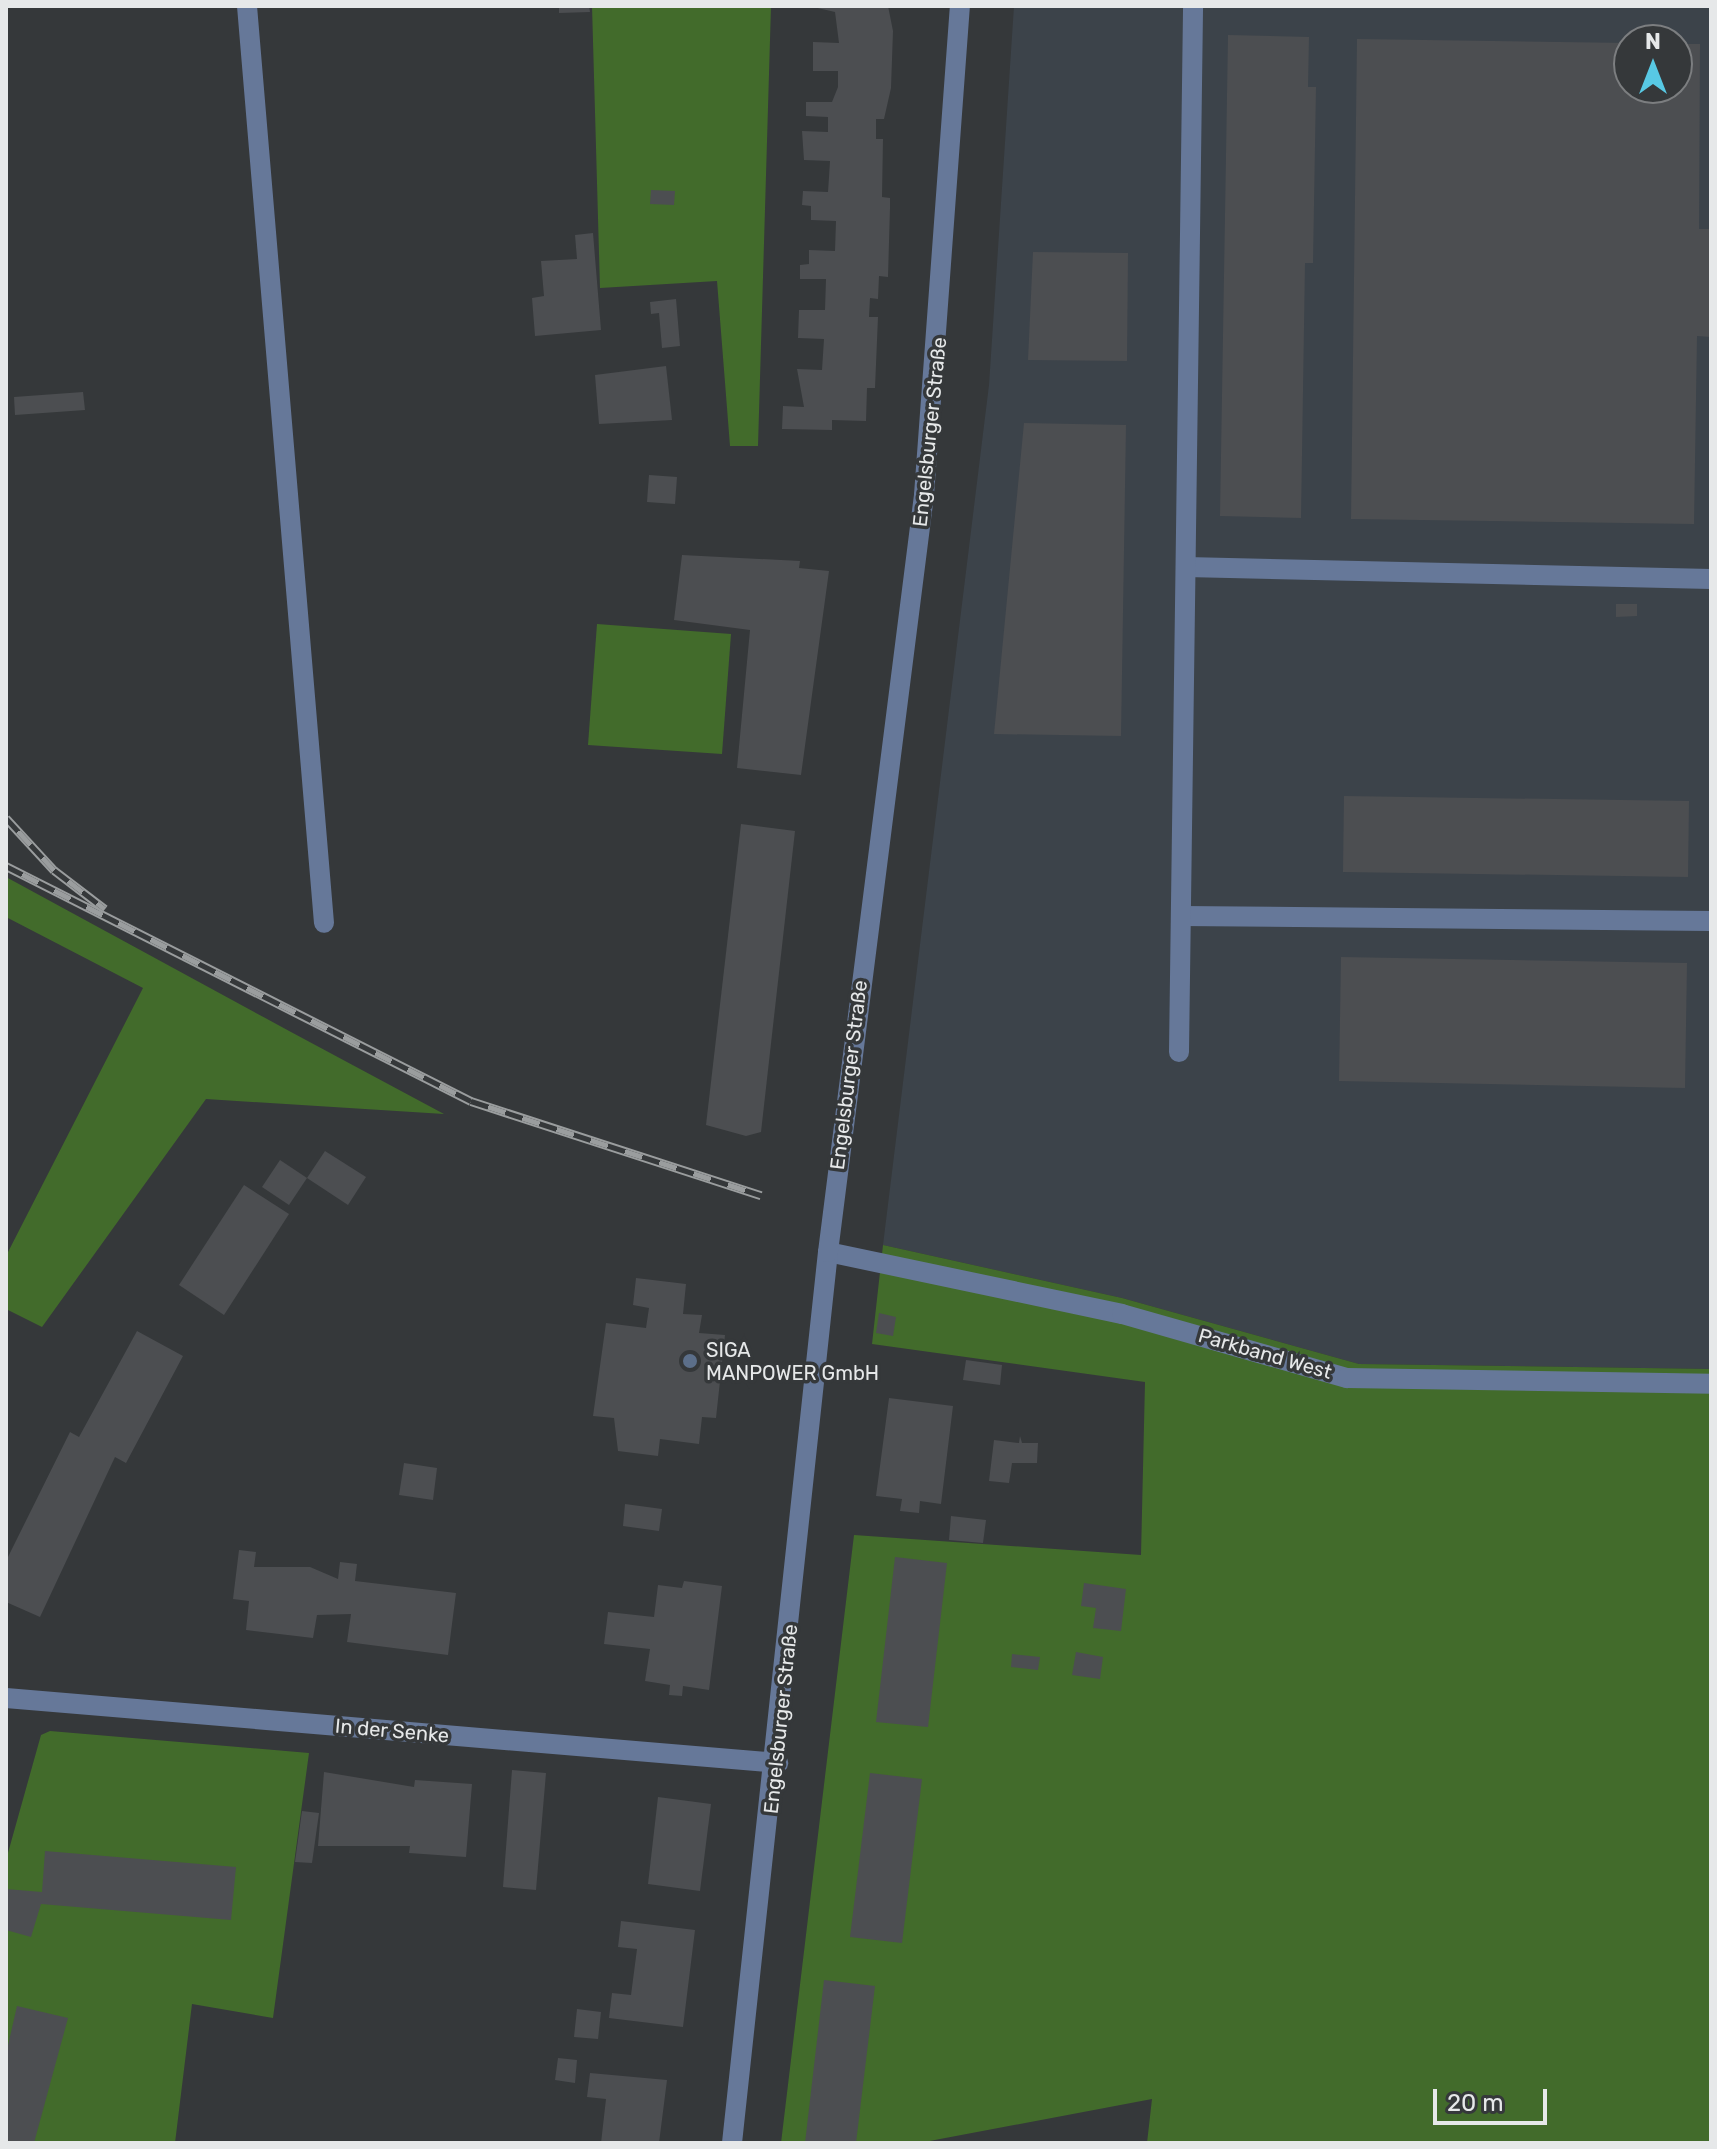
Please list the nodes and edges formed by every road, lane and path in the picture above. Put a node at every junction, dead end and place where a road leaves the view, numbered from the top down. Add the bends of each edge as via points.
1 (247, 6) edge
2 (960, 6) edge
3 (1193, 6) edge
4 (1186, 567) junction
5 (1711, 579) edge
6 (1181, 916) junction
7 (1711, 921) edge
8 (324, 923) dead end
9 (1179, 1052) dead end
10 (828, 1252) junction
11 (1711, 1384) edge
12 (6, 1698) edge
13 (778, 1763) junction
14 (732, 2143) edge

1 - 8 street
2 - 10 street, Engelsburger Straße via 924,495
3 - 4 street
4 - 5 street
4 - 6 street
6 - 7 street
6 - 9 street
10 - 11 street, Parkband West via 1122,1314 1347,1378
10 - 13 street, Engelsburger Straße
12 - 13 street, In der Senke
13 - 14 street, Engelsburger Straße

